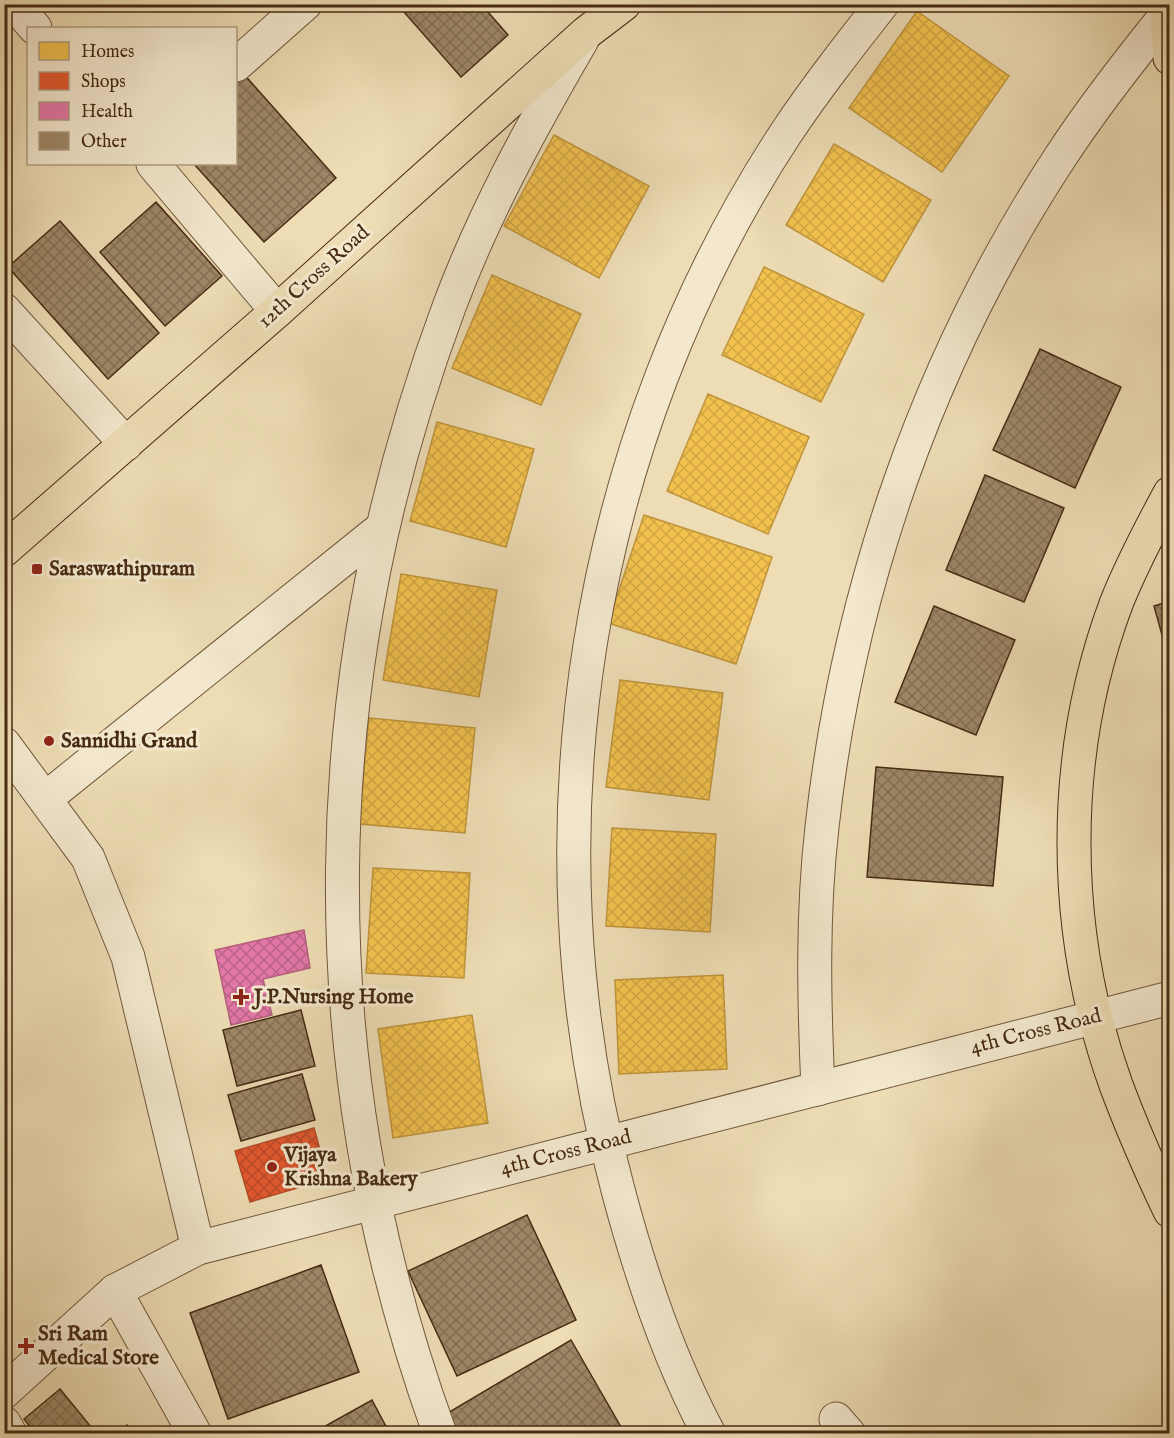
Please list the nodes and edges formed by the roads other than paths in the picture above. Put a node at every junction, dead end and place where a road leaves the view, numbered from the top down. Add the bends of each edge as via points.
1 (14, 4) edge
2 (304, 4) edge
3 (624, 4) edge
4 (882, 4) edge
5 (1165, 9) edge
6 (34, 27) edge
7 (586, 33) junction
8 (1170, 58) edge
9 (237, 64) edge
10 (154, 165) edge
11 (4, 310) edge
12 (277, 311) junction
13 (126, 444) junction
14 (1170, 494) edge
15 (382, 528) junction
16 (4, 550) edge
17 (4, 744) edge
18 (45, 800) junction
19 (1170, 998) edge
20 (1096, 1017) junction
21 (818, 1089) junction
22 (605, 1143) junction
23 (374, 1203) junction
24 (1170, 1211) edge
25 (198, 1248) junction
26 (115, 1291) junction
27 (4, 1392) edge
28 (4, 1423) edge
29 (10, 1434) edge
30 (195, 1434) edge
31 (440, 1434) edge
32 (709, 1434) edge

1 - 6 street
2 - 9 street
3 - 7 main road, 12th Cross Road
4 - 22 street via 785,135 699,290 660,383 610,541 592,628 580,716 573,871 579,982
5 - 8 main road
5 - 21 street via 1059,159 1011,237 964,326 898,483 850,655 831,753 815,918
7 - 12 main road, 12th Cross Road
7 - 15 street via 530,131 450,304 417,400
10 - 12 street
11 - 13 street
12 - 13 main road, 12th Cross Road
13 - 16 main road, 12th Cross Road
14 - 20 main road via 1116,604 1082,736 1074,830 1076,889 1083,959
15 - 18 street
15 - 23 street via 353,696 344,796 342,898 346,999 356,1099
17 - 18 street
18 - 25 street via 88,858 128,957
19 - 20 street, 4th Cross Road
20 - 21 street, 4th Cross Road
20 - 24 main road via 1116,1083
21 - 22 street, 4th Cross Road
22 - 23 street, 4th Cross Road
22 - 32 street via 637,1258 664,1334
23 - 25 street, 4th Cross Road
23 - 31 street via 395,1292
25 - 26 street, 4th Cross Road
26 - 27 street, 4th Cross Road
26 - 30 street
28 - 29 street

